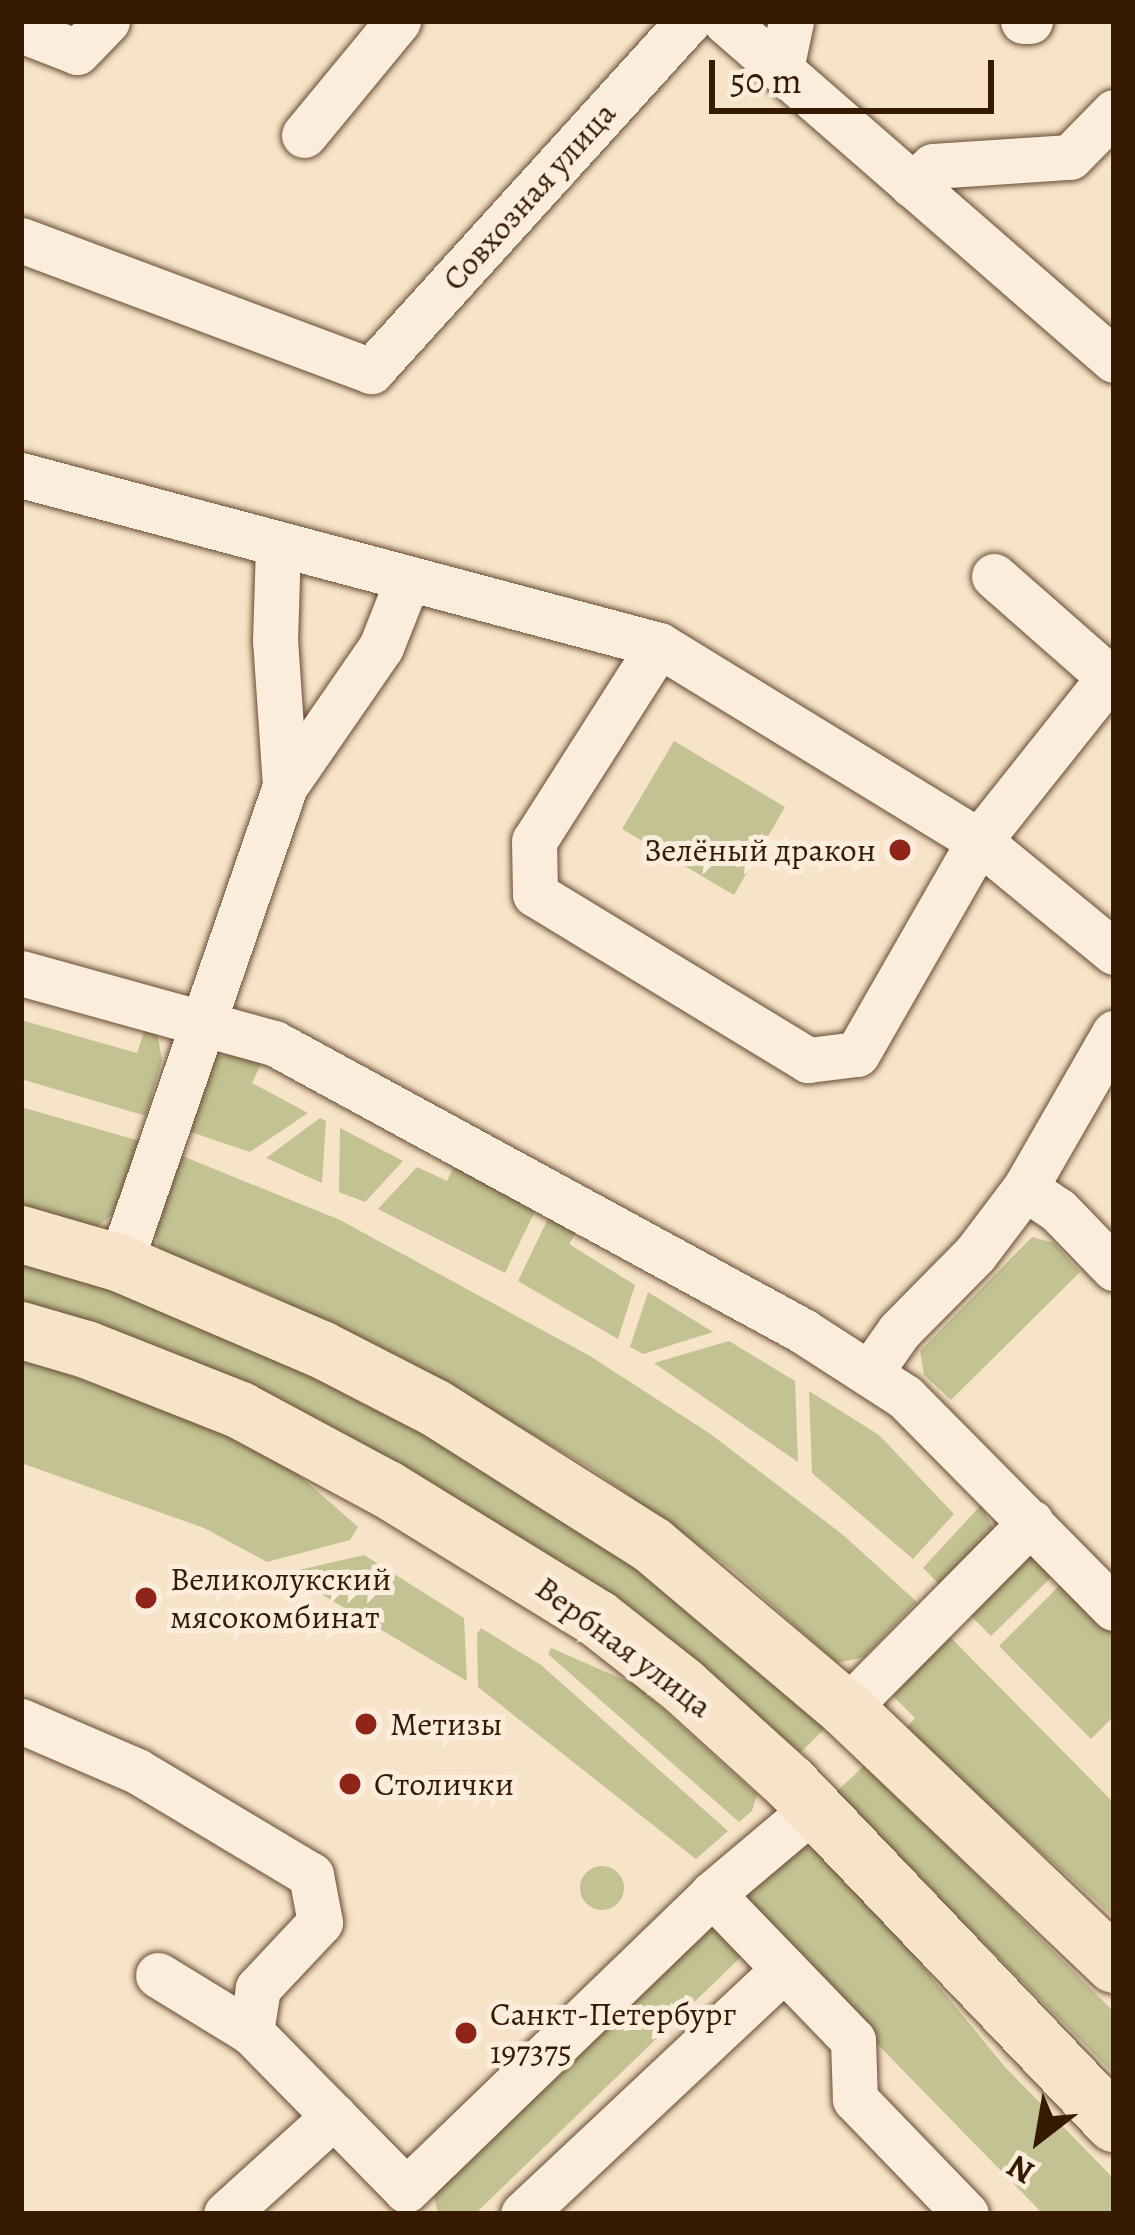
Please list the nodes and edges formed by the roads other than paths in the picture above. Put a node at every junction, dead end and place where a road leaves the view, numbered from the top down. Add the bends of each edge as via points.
1 (107, 21) edge
2 (398, 21) edge
3 (688, 21) edge
4 (725, 21) edge
5 (791, 21) edge
6 (21, 30) edge
7 (781, 69) junction
8 (1114, 112) edge
9 (304, 135) dead end
10 (912, 184) junction
11 (21, 240) edge
12 (1114, 360) edge
13 (21, 475) edge
14 (278, 545) junction
15 (994, 576) dead end
16 (407, 581) junction
17 (659, 645) junction
18 (1112, 674) edge
19 (285, 786) junction
20 (979, 842) junction
21 (1114, 952) edge
22 (21, 973) edge
23 (205, 1022) junction
24 (1114, 1033) edge
25 (1024, 1189) junction
26 (21, 1234) edge
27 (121, 1263) junction
28 (1114, 1268) edge
29 (21, 1330) edge
30 (871, 1371) junction
31 (1031, 1522) junction
32 (1114, 1608) edge
33 (846, 1709) junction
34 (21, 1721) edge
35 (814, 1808) junction
36 (712, 1894) junction
37 (1114, 1964) edge
38 (784, 1969) junction
39 (158, 1975) dead end
40 (251, 2032) junction
41 (334, 2116) junction
42 (1114, 2123) edge
43 (418, 2202) edge
44 (226, 2214) edge
45 (523, 2214) edge
46 (965, 2214) edge

1 - 6 street via 77,52
2 - 9 street
3 - 11 street, Совхозная улица via 370,371
4 - 7 street
5 - 7 street
7 - 10 street
8 - 10 street via 1070,157 933,166
10 - 12 street
13 - 14 street
14 - 16 street
14 - 19 street via 274,621
15 - 18 street
16 - 17 street
16 - 19 street via 381,647
17 - 20 street
17 - 20 street via 534,841 535,894 808,1060 857,1054
18 - 20 street
19 - 23 street
20 - 21 street
22 - 23 street
23 - 27 street
23 - 30 street via 321,1066
24 - 25 street
25 - 28 street via 1058,1210
25 - 30 street
26 - 27 main road
27 - 33 main road via 321,1349 532,1466 652,1545
29 - 35 main road, Вербная улица via 240,1410 483,1546 597,1618 682,1685
30 - 31 street
31 - 32 street
31 - 33 street
33 - 37 main road
34 - 40 street via 137,1771 311,1875 320,1922 258,1988
35 - 36 street
35 - 42 main road, Вербная улица
36 - 38 street
36 - 43 street
38 - 45 street
38 - 46 street via 854,2040 855,2099
39 - 40 street
40 - 41 street
41 - 43 street
41 - 44 street

